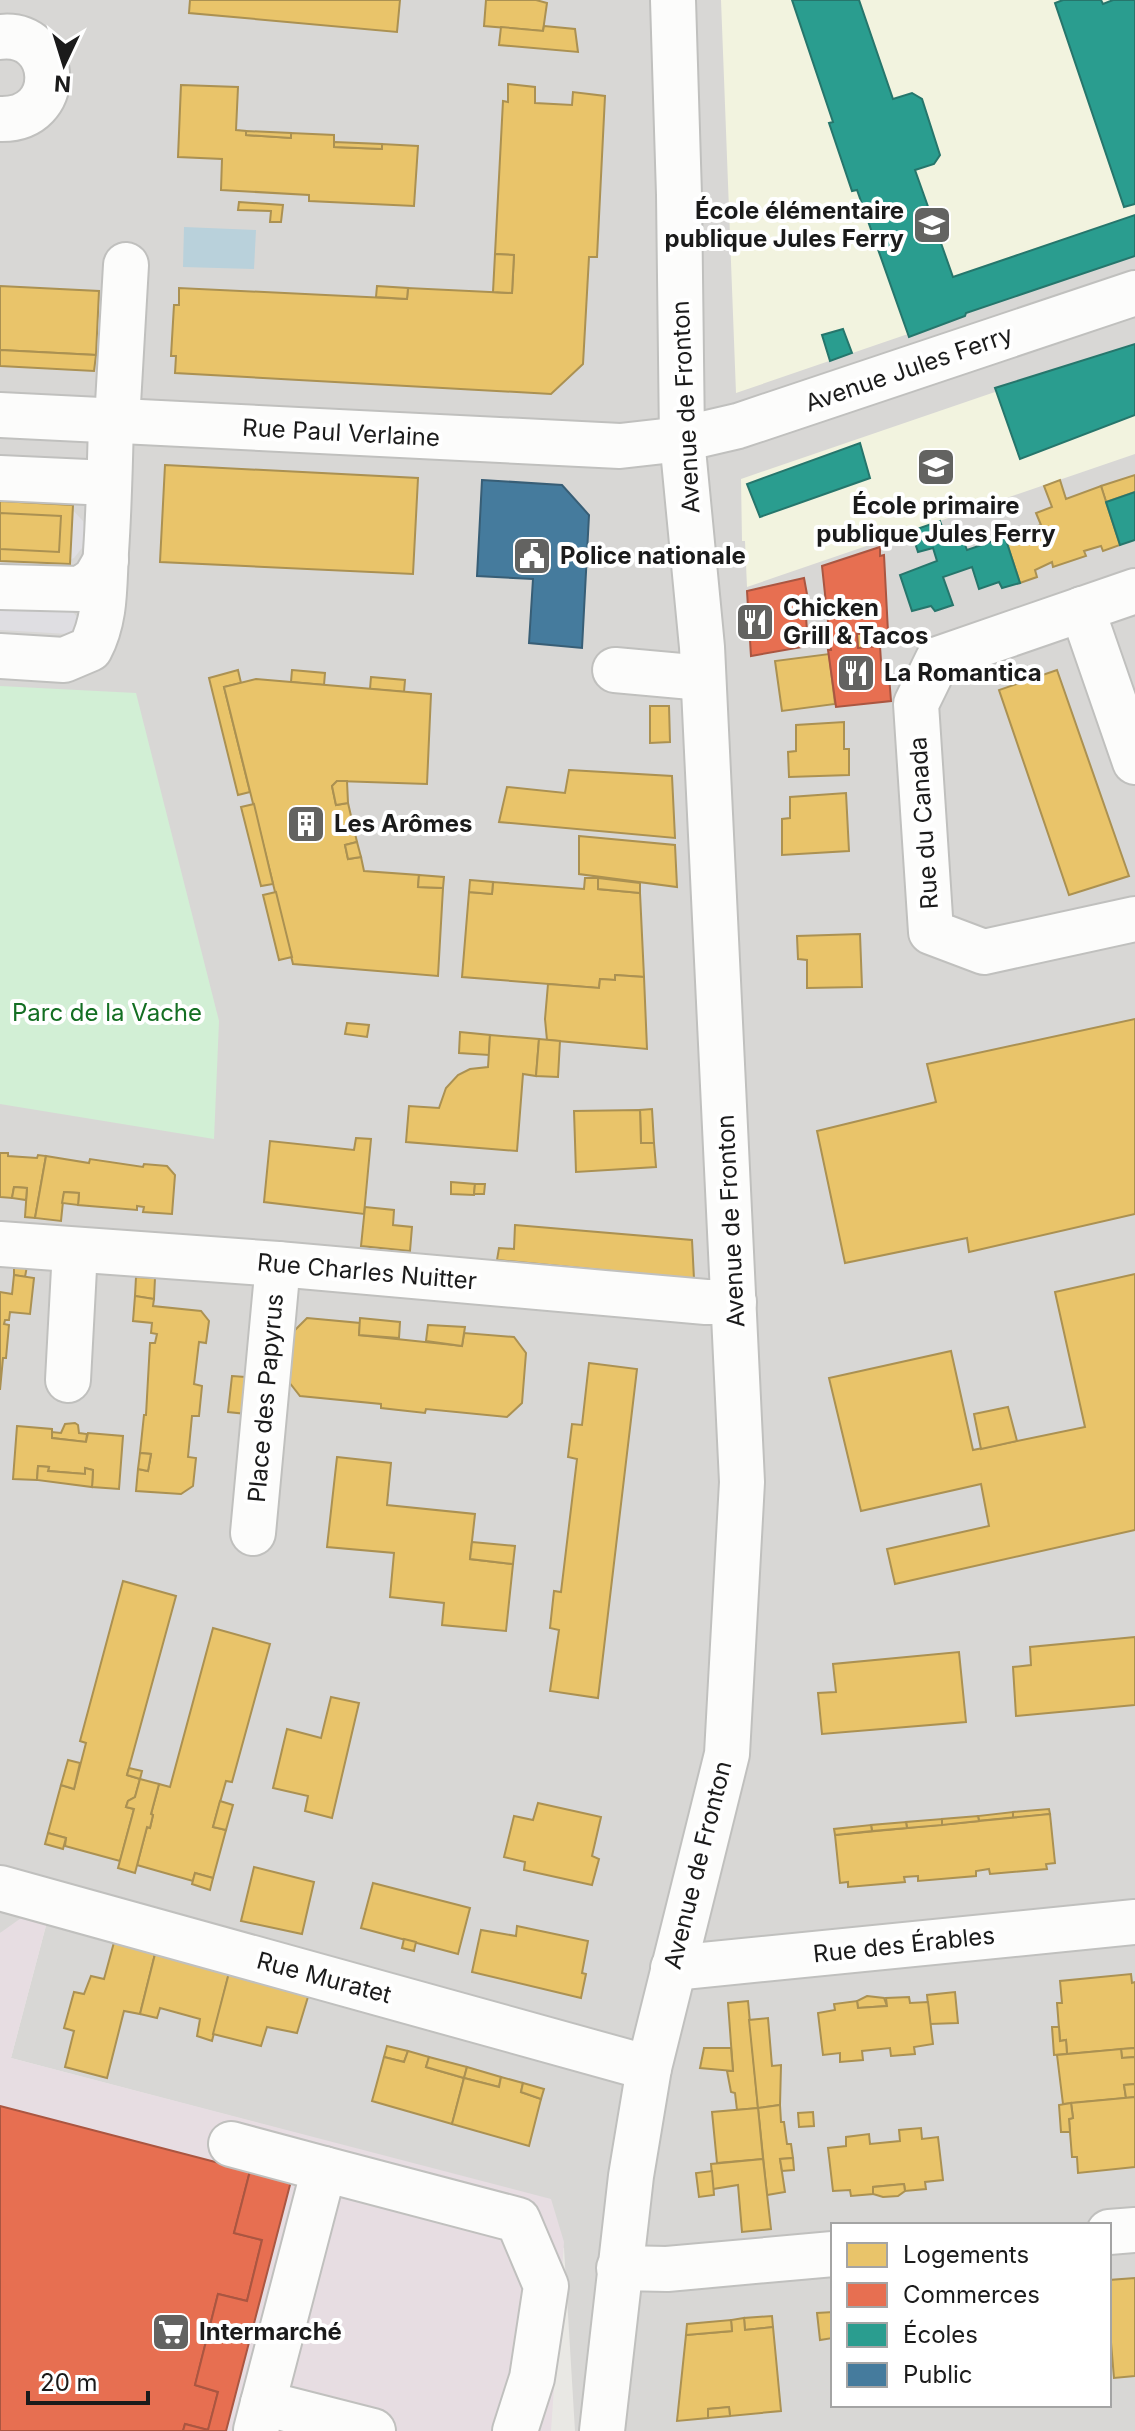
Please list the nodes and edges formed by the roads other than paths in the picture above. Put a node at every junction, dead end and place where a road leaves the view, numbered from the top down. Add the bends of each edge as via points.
1 (673, 0) edge
2 (0, 37) edge
3 (0, 119) edge
4 (126, 265) dead end
5 (1135, 293) edge
6 (0, 415) edge
7 (114, 421) junction
8 (682, 439) junction
9 (0, 478) edge
10 (109, 483) junction
11 (106, 560) junction
12 (0, 587) edge
13 (1135, 591) edge
14 (1082, 609) junction
15 (0, 656) edge
16 (615, 670) dead end
17 (703, 678) junction
18 (1135, 762) edge
19 (1135, 919) edge
20 (0, 1244) edge
21 (75, 1250) junction
22 (278, 1264) junction
23 (734, 1302) junction
24 (68, 1380) dead end
25 (253, 1533) dead end
26 (0, 1888) edge
27 (1135, 1922) edge
28 (673, 1968) junction
29 (649, 2068) junction
30 (231, 2144) dead end
31 (324, 2169) junction
32 (1135, 2230) edge
33 (1111, 2232) edge
34 (831, 2254) edge
35 (619, 2268) junction
36 (259, 2417) edge
37 (373, 2431) edge
38 (515, 2431) edge
39 (602, 2431) edge

1 - 8 street, Avenue de Fronton
2 - 3 street via 23,40 35,48 43,58 48,83 44,96 26,115
4 - 7 street
5 - 8 street, Avenue Jules Ferry via 738,426
6 - 7 street, Rue Paul Verlaine
7 - 8 street, Rue Paul Verlaine via 620,446
7 - 10 street
8 - 17 street, Avenue de Fronton
9 - 10 street
10 - 11 street
11 - 12 street via 95,579 81,589
11 - 15 street via 101,624 90,649 64,660
13 - 14 street, Rue du Canada
14 - 18 street
14 - 19 street, Rue du Canada via 938,659 916,704 931,932 984,952
16 - 17 street
17 - 23 street, Avenue de Fronton
20 - 21 street, Rue Charles Nuitter
21 - 22 street, Rue Charles Nuitter
21 - 24 street
22 - 23 street, Rue Charles Nuitter
22 - 25 street, Place des Papyrus
23 - 28 street, Avenue de Fronton via 742,1482 727,1754
26 - 29 street, Rue Muratet
27 - 28 street, Rue des Érables
28 - 29 street, Avenue de Fronton
29 - 35 street, Avenue de Fronton
30 - 31 street
31 - 36 street
31 - 38 street via 518,2220 546,2286 532,2378
32 - 33 street
34 - 35 street via 667,2269
35 - 39 street, Avenue de Fronton
36 - 37 street

